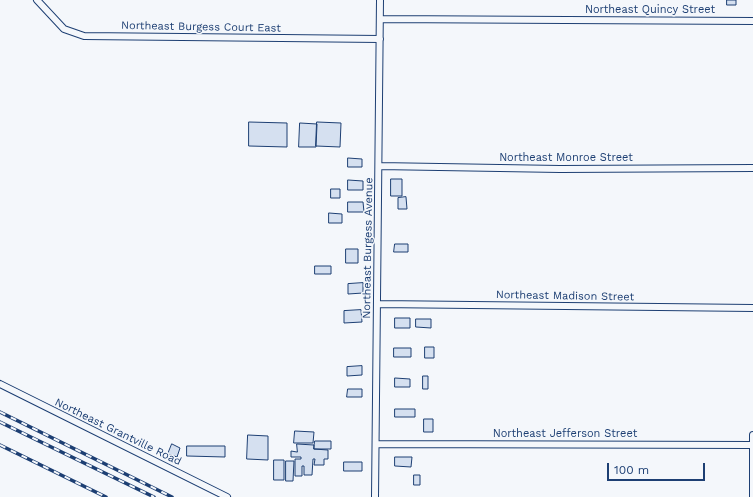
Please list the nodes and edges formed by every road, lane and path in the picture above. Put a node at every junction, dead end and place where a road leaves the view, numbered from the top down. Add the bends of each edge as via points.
1 (37, 0) edge
2 (380, 0) edge
3 (380, 19) junction
4 (753, 21) edge
5 (380, 39) junction
6 (379, 166) junction
7 (753, 168) edge
8 (378, 304) junction
9 (753, 308) edge
10 (0, 384) edge
11 (753, 435) edge
12 (376, 444) junction
13 (753, 445) edge
14 (226, 497) edge
15 (375, 497) edge
16 (753, 497) edge

1 - 5 street, Northeast Burgess Court East via 64,29 84,36
2 - 3 street, Northeast Burgess Avenue
3 - 4 street, Northeast Quincy Street
3 - 5 street, Northeast Burgess Avenue
5 - 6 street, Northeast Burgess Avenue
6 - 7 street, Northeast Monroe Street via 560,169
6 - 8 street, Northeast Burgess Avenue
8 - 9 street, Northeast Madison Street
8 - 12 street, Northeast Burgess Avenue
10 - 14 street, Northeast Grantville Road
11 - 13 street
12 - 13 street, Northeast Jefferson Street
12 - 15 street, Northeast Burgess Avenue
13 - 16 street

